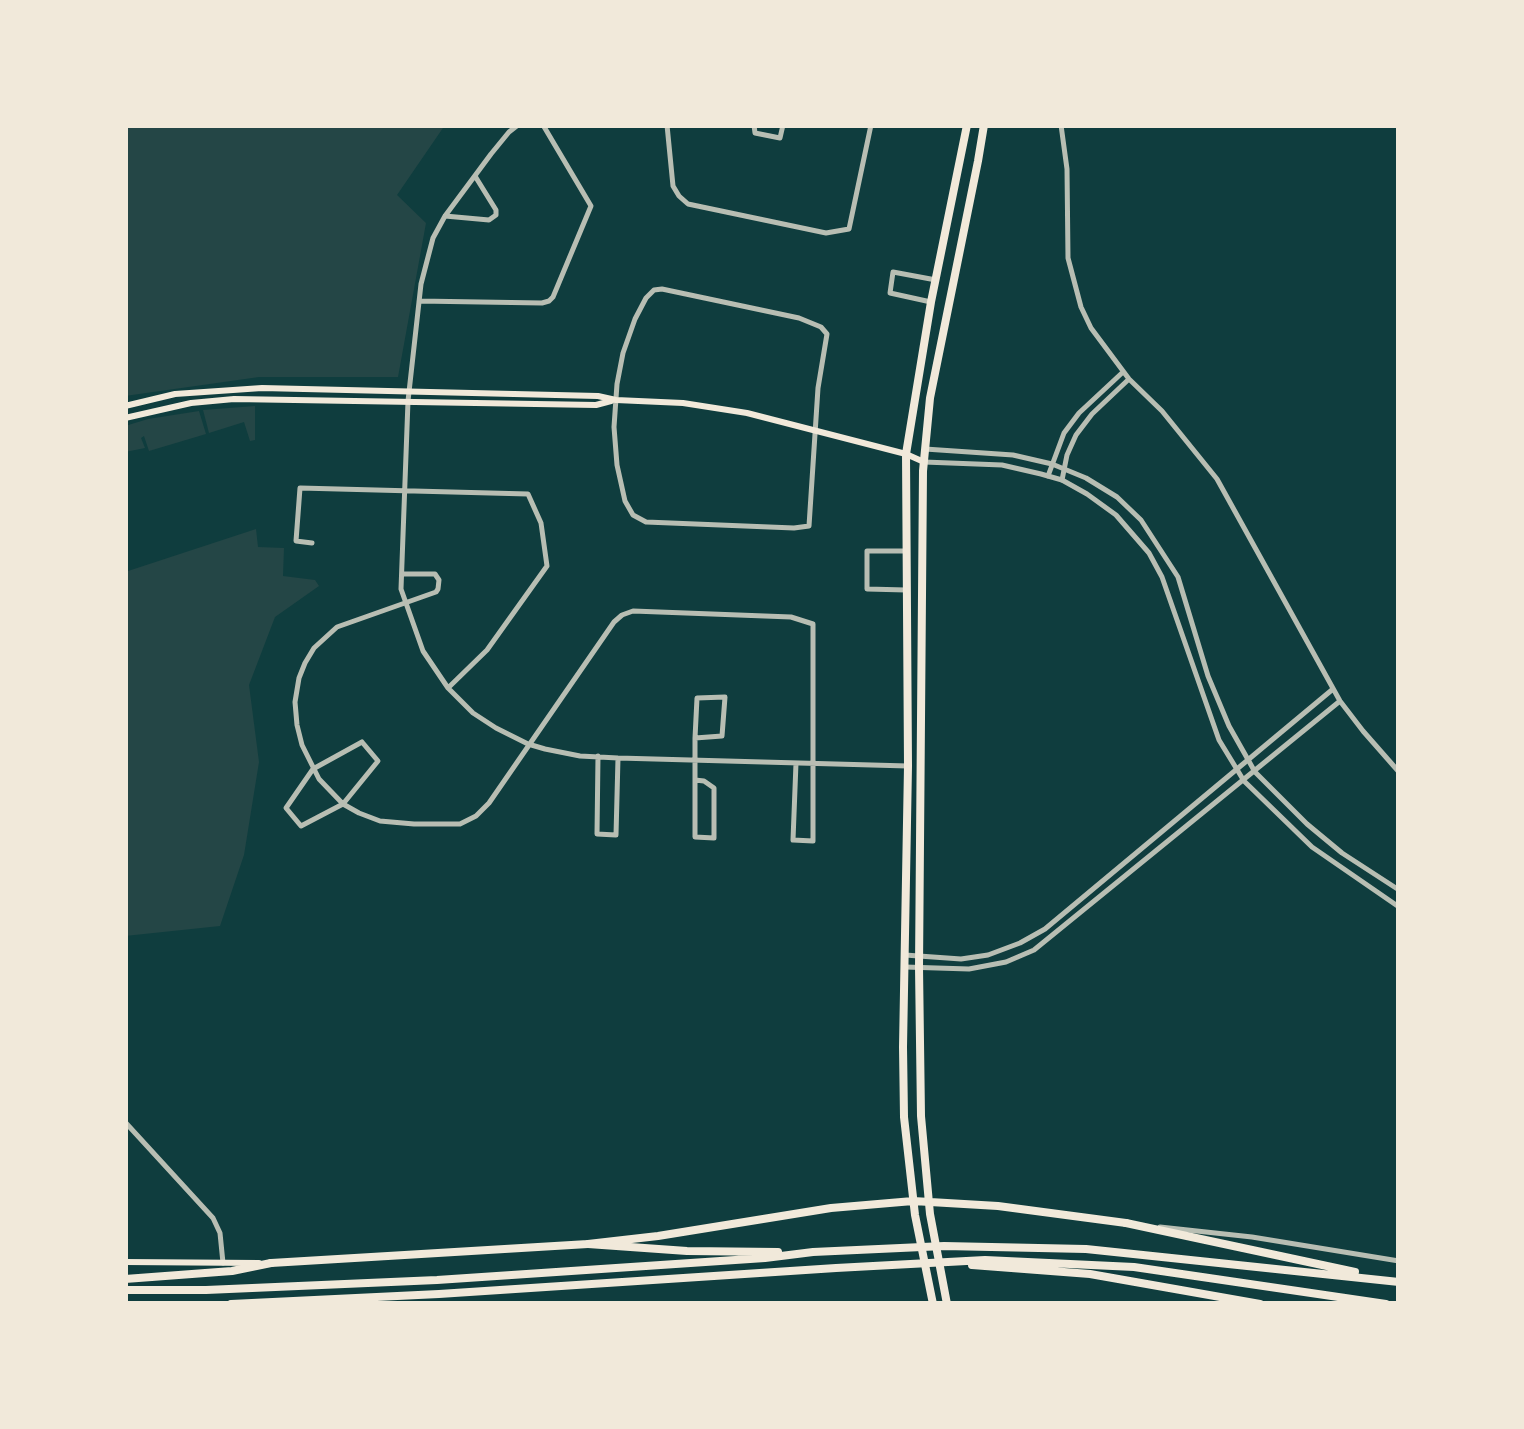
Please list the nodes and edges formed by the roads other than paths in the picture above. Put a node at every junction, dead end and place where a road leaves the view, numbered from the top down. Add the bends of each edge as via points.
1 (518, 125) edge
2 (543, 125) edge
3 (667, 125) edge
4 (754, 125) edge
5 (783, 125) edge
6 (871, 125) edge
7 (967, 125) edge
8 (984, 125) edge
9 (1061, 125) edge
10 (507, 128) edge
11 (475, 176) junction
12 (445, 216) junction
13 (936, 280) junction
14 (953, 284) junction
15 (419, 301) junction
16 (931, 302) junction
17 (1123, 372) junction
18 (1129, 379) junction
19 (409, 392) junction
20 (616, 400) junction
21 (408, 401) junction
22 (125, 406) edge
23 (125, 418) edge
24 (815, 430) junction
25 (925, 449) junction
26 (906, 454) junction
27 (924, 462) junction
28 (1052, 464) junction
29 (1064, 468) junction
30 (1048, 476) junction
31 (1062, 480) junction
32 (406, 491) junction
33 (312, 542) dead end
34 (906, 551) junction
35 (402, 574) junction
36 (906, 590) junction
37 (405, 602) junction
38 (448, 688) junction
39 (1333, 690) junction
40 (1340, 700) junction
41 (696, 738) junction
42 (528, 744) junction
43 (598, 756) junction
44 (618, 758) junction
45 (695, 760) junction
46 (1248, 761) junction
47 (812, 762) junction
48 (796, 763) junction
49 (908, 766) junction
50 (313, 769) junction
51 (1237, 770) junction
52 (1255, 772) junction
53 (1399, 772) edge
54 (695, 780) junction
55 (1244, 781) junction
56 (344, 804) junction
57 (1399, 890) edge
58 (1399, 907) edge
59 (905, 955) junction
60 (920, 956) junction
61 (905, 966) junction
62 (919, 967) junction
63 (125, 1122) edge
64 (914, 1201) junction
65 (928, 1202) junction
66 (1126, 1223) junction
67 (588, 1244) junction
68 (813, 1252) junction
69 (1399, 1261) edge
70 (125, 1262) edge
71 (223, 1263) junction
72 (271, 1263) junction
73 (957, 1263) junction
74 (125, 1278) edge
75 (1399, 1282) edge
76 (125, 1290) edge
77 (230, 1304) edge
78 (932, 1304) edge
79 (947, 1304) edge
80 (1260, 1304) edge
81 (1386, 1304) edge

1 - 10 street
2 - 15 street via 591,206 550,301
3 - 6 street via 672,186 688,204 826,233 848,229
4 - 5 street via 755,133 780,138
7 - 13 main road
8 - 14 main road
9 - 17 street via 1070,272 1091,328
10 - 11 street
11 - 12 street
11 - 12 street via 496,216
12 - 15 street via 425,262
13 - 14 main road
13 - 16 main road
13 - 16 street via 893,272 890,294
14 - 25 main road
15 - 19 street
16 - 26 main road
17 - 18 street
17 - 28 street via 1079,413
18 - 29 street via 1088,418
18 - 39 street via 1217,479
19 - 20 main road
19 - 21 street
19 - 22 main road via 231,389
20 - 21 main road
20 - 24 main road via 712,407
20 - 24 street via 625,501 646,522 808,526
20 - 24 street via 635,319 658,290 821,326 826,334
21 - 23 main road via 234,399
21 - 32 street
24 - 26 main road
25 - 26 main road
25 - 27 main road
25 - 28 street
26 - 27 main road
26 - 34 main road
27 - 30 street via 1002,465
27 - 60 main road
28 - 29 street
28 - 30 street
29 - 31 street
29 - 46 street via 1118,498 1161,547
30 - 31 street
31 - 51 street via 1116,515 1149,553 1219,740
32 - 33 street via 300,488 296,541
32 - 35 street
32 - 38 street via 528,494 541,523 546,566 488,650
34 - 36 main road
34 - 36 street via 867,551 867,589
35 - 37 street
35 - 37 street via 434,574 439,580 436,592
36 - 49 main road
37 - 38 street via 423,652
37 - 50 street via 337,627 305,662 295,702
38 - 42 street via 473,712
39 - 40 street
39 - 46 street
40 - 52 street
40 - 53 street
41 - 41 street via 697,698 725,697 722,736
41 - 45 street
42 - 43 street
42 - 47 street via 622,615 792,616 813,624
42 - 56 street via 489,803 460,824 380,821
43 - 44 street
43 - 44 street via 597,834 616,835
44 - 45 street
45 - 48 street
45 - 54 street
46 - 51 street
46 - 52 street
47 - 48 street
47 - 48 street via 813,841 793,840
47 - 49 street
49 - 59 main road
50 - 56 street
50 - 56 street via 286,808 302,826
50 - 56 street via 362,742 378,761
51 - 55 street
51 - 60 street via 1044,929 988,955
52 - 55 street
52 - 57 street via 1342,853
54 - 54 street via 714,788 714,838 695,837
55 - 58 street via 1312,848
55 - 62 street via 1034,950 969,969
59 - 60 street
59 - 61 main road
60 - 62 main road
61 - 62 street
61 - 64 main road via 904,1117
62 - 65 main road
63 - 71 street via 213,1218
64 - 65 main road
64 - 67 main road
64 - 78 main road
65 - 66 main road
65 - 79 main road
66 - 69 street
66 - 75 main road
67 - 68 main road
67 - 72 main road
68 - 75 main road via 1086,1249
68 - 76 main road via 437,1280
70 - 71 main road
71 - 72 main road
72 - 74 main road
73 - 77 main road
73 - 80 main road via 1090,1274
73 - 81 main road via 1134,1267

